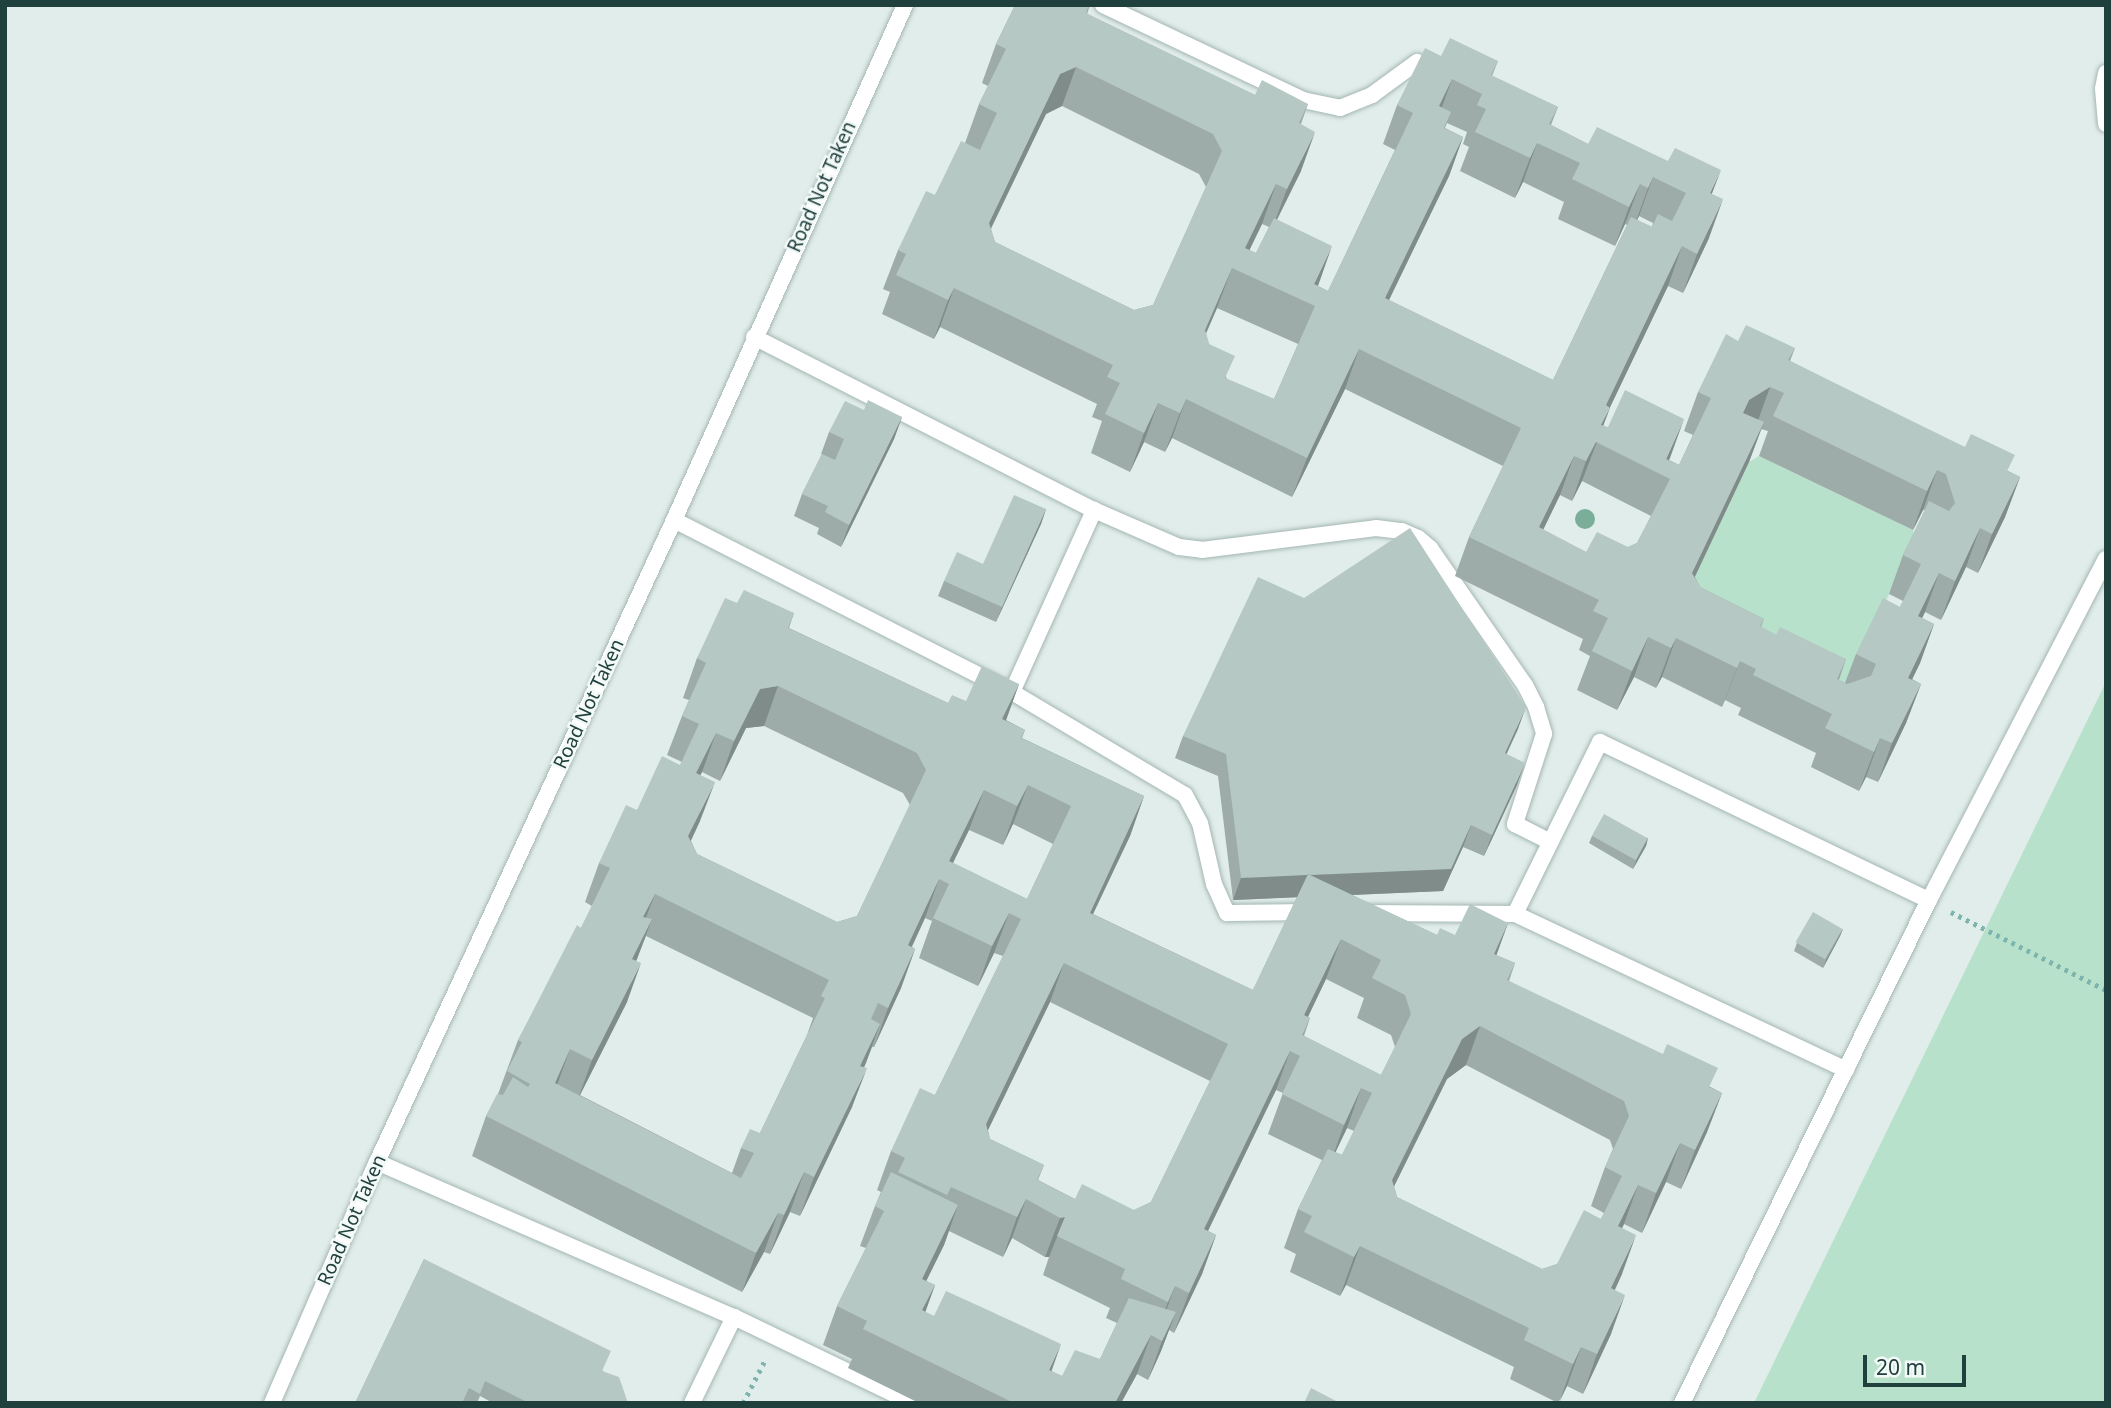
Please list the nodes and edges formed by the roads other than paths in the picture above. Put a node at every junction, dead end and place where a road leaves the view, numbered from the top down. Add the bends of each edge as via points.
1 (905, 5) edge
2 (1103, 5) edge
3 (1417, 62) edge
4 (2106, 73) edge
5 (2106, 124) edge
6 (754, 337) junction
7 (1094, 509) junction
8 (674, 520) junction
9 (2106, 559) edge
10 (1012, 692) junction
11 (1550, 842) junction
12 (1929, 900) junction
13 (1321, 912) edge
14 (1349, 913) edge
15 (1515, 914) junction
16 (1846, 1070) junction
17 (377, 1162) junction
18 (734, 1317) junction
19 (272, 1403) edge
20 (692, 1403) edge
21 (913, 1403) edge
22 (1682, 1403) edge

1 - 6 lane, Road Not Taken
2 - 3 lane via 1303,100 1339,108 1372,96
4 - 5 lane
6 - 7 lane
6 - 8 lane, Road Not Taken
7 - 10 lane
7 - 11 lane via 1179,547 1202,550 1376,528 1418,538 1430,548 1525,685 1536,708 1544,734 1515,824
8 - 10 lane
8 - 17 lane, Road Not Taken
9 - 12 lane
10 - 13 lane via 1185,795 1197,815 1214,884 1227,912
11 - 12 lane via 1600,742
11 - 15 lane
12 - 16 lane
14 - 15 lane
15 - 16 lane
16 - 22 lane
17 - 18 lane
17 - 19 lane, Road Not Taken
18 - 20 lane
18 - 21 lane

